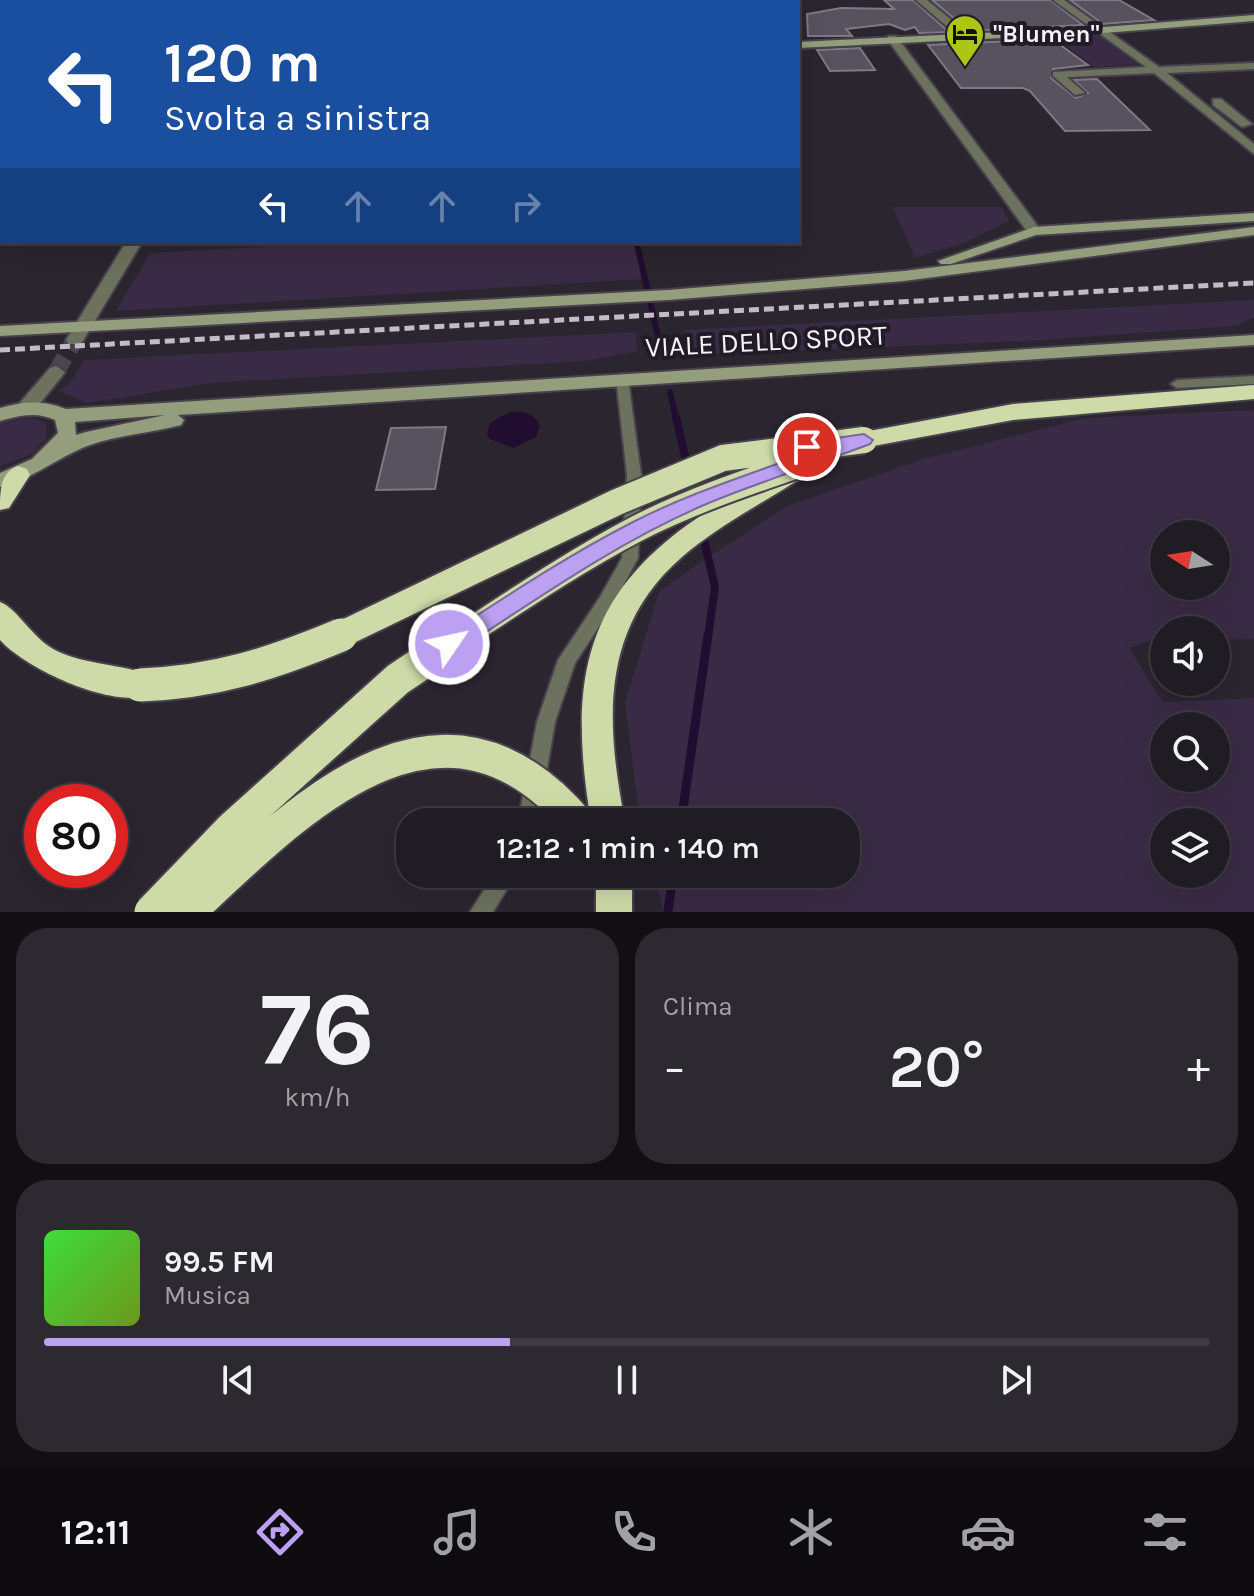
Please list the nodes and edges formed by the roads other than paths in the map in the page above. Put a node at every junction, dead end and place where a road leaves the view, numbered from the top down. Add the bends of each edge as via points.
1 (921, 0) edge
2 (1058, 0) edge
3 (1254, 18) edge
4 (1119, 29) junction
5 (1104, 30) junction
6 (892, 38) junction
7 (967, 38) junction
8 (800, 43) edge
9 (1254, 66) edge
10 (1153, 67) junction
11 (1171, 67) junction
12 (1079, 93) dead end
13 (1224, 125) junction
14 (1250, 126) edge
15 (1254, 150) edge
16 (1254, 217) edge
17 (1154, 220) junction
18 (1034, 231) junction
19 (1254, 231) edge
20 (1171, 240) junction
21 (133, 244) edge
22 (904, 276) junction
23 (0, 331) edge
24 (79, 333) junction
25 (1254, 340) edge
26 (56, 372) tunnel mouth
27 (622, 378) junction
28 (1254, 380) edge
29 (1177, 384) dead end
30 (1254, 392) edge
31 (283, 403) junction
32 (26, 408) junction
33 (0, 415) edge
34 (64, 416) junction
35 (864, 440) junction
36 (55, 453) junction
37 (809, 461) junction
38 (9, 477) edge
39 (0, 501) edge
40 (0, 614) edge
41 (531, 808) edge
42 (565, 808) edge
43 (606, 808) edge
44 (497, 888) edge
45 (151, 912) edge
46 (189, 912) edge
47 (481, 912) edge

1 - 7 street
2 - 5 street
3 - 4 street
4 - 5 street
4 - 11 street
5 - 7 street
5 - 10 street
6 - 7 street
6 - 8 street
6 - 18 street
9 - 11 street
10 - 11 street
10 - 12 street via 1057,74
10 - 13 street
11 - 14 street
13 - 14 street
13 - 15 street
16 - 17 street
17 - 18 street
17 - 20 street via 1136,230
18 - 22 street
19 - 20 street
20 - 22 street
21 - 24 street
22 - 24 street
23 - 24 street
25 - 27 street, VIALE DELLO SPORT
26 - 32 street
27 - 31 street, VIALE DELLO SPORT
27 - 41 lane via 634,475 630,558 567,660 546,722
28 - 29 lane
30 - 35 highway via 1013,412
31 - 34 street, VIALE DELLO SPORT
31 - 36 street, VIALE DELLO SPORT via 128,429
32 - 33 street
32 - 34 street, VIALE DELLO SPORT via 51,409
34 - 36 street via 68,433
35 - 37 highway, bridge
35 - 40 highway, bridge via 723,458 617,502 349,632 269,665 184,683 140,685 59,667 33,652
36 - 38 street, VIALE DELLO SPORT
37 - 43 highway, bridge via 672,550 629,596 601,665 595,700 594,736
37 - 45 highway, bridge via 698,500 638,528 398,679 232,828
38 - 39 highway
42 - 46 highway, bridge via 553,793 507,764 460,750 414,750 366,766 328,790
44 - 47 lane

